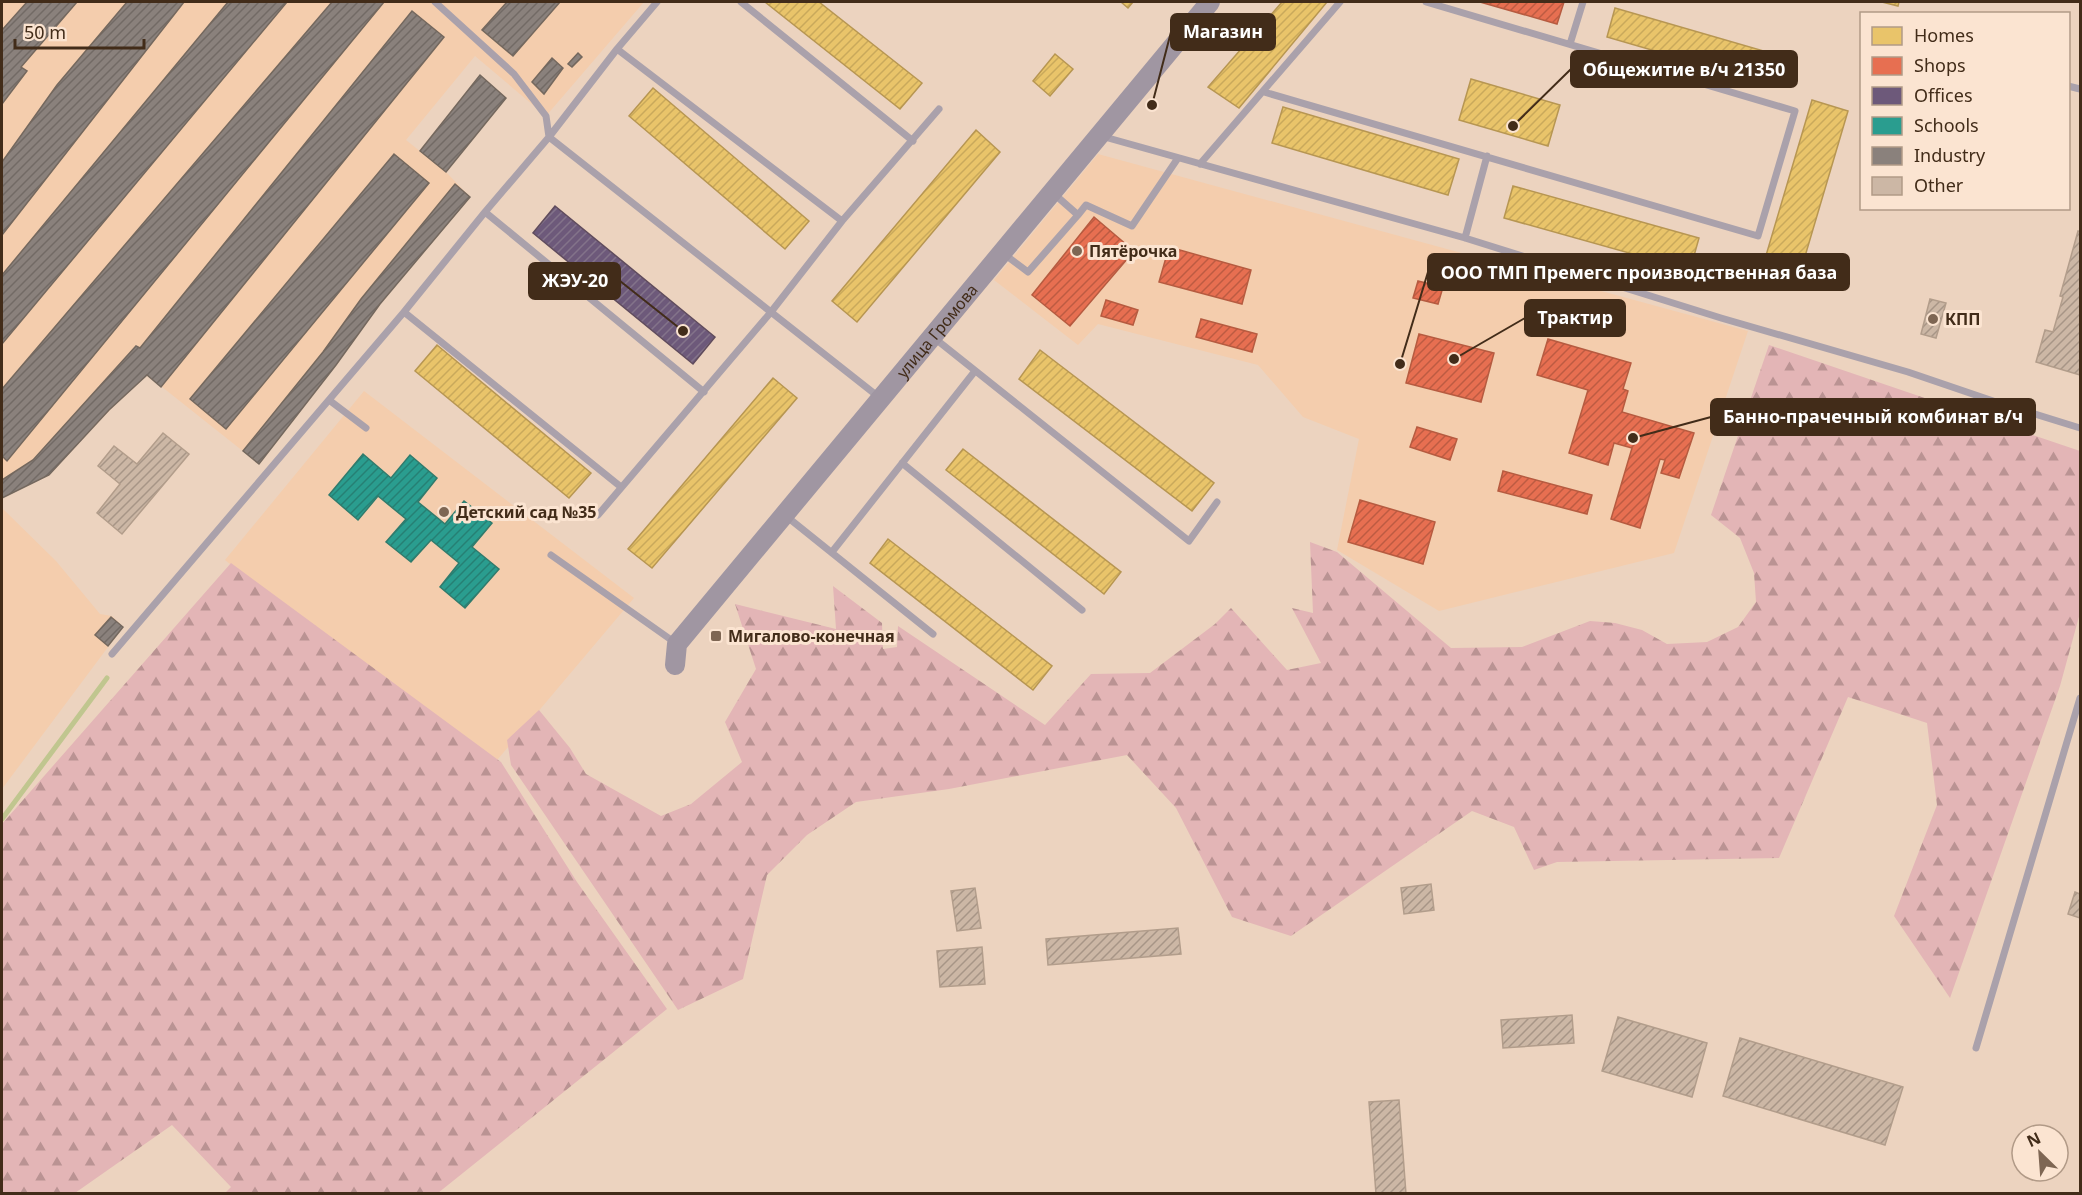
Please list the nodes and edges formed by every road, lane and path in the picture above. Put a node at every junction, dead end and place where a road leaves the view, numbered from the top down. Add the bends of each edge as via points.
1 (435, 2) edge
2 (657, 2) edge
3 (741, 2) edge
4 (1210, 2) edge
5 (1340, 2) edge
6 (1426, 2) edge
7 (1583, 2) edge
8 (1570, 44) junction
9 (617, 49) junction
10 (1264, 92) junction
11 (939, 109) dead end
12 (1099, 135) junction
13 (549, 137) junction
14 (912, 141) junction
15 (1487, 156) junction
16 (1178, 158) junction
17 (1200, 164) junction
18 (1052, 192) junction
19 (484, 212) junction
20 (1078, 215) junction
21 (842, 221) junction
22 (1465, 238) junction
23 (1002, 252) junction
24 (404, 312) junction
25 (771, 312) junction
26 (932, 336) junction
27 (975, 371) junction
28 (704, 392) junction
29 (881, 399) junction
30 (329, 400) junction
31 (366, 428) dead end
32 (2080, 428) edge
33 (903, 463) junction
34 (621, 487) junction
35 (1217, 502) dead end
36 (598, 515) dead end
37 (785, 515) junction
38 (832, 552) junction
39 (551, 555) dead end
40 (1083, 610) dead end
41 (933, 634) dead end
42 (677, 644) junction
43 (112, 654) dead end
44 (675, 665) dead end
45 (2080, 698) edge
46 (1976, 1048) dead end

1 - 13 lane via 514,74 546,116
2 - 9 lane
3 - 14 lane
4 - 12 street, улица Громова
5 - 10 lane
6 - 8 lane
7 - 8 lane
8 - 15 lane via 1796,111 1758,236
9 - 13 lane
9 - 21 lane
10 - 15 lane
10 - 17 lane
11 - 14 lane
12 - 16 lane
12 - 18 street, улица Громова
13 - 19 lane
13 - 25 lane
14 - 21 lane
15 - 22 lane
16 - 17 lane
16 - 20 lane via 1132,226 1086,205
17 - 22 lane
18 - 20 lane
18 - 23 street, улица Громова
19 - 24 lane
19 - 28 lane
20 - 23 lane via 1028,272
21 - 25 lane
22 - 32 lane
23 - 26 street, улица Громова
24 - 30 lane
24 - 34 lane
25 - 28 lane
25 - 29 lane
26 - 27 lane
26 - 29 street, улица Громова
27 - 33 lane
27 - 35 lane via 1189,541
28 - 34 lane
29 - 37 street, улица Громова
30 - 31 lane
30 - 43 lane
33 - 38 lane
33 - 40 lane
34 - 36 lane
37 - 38 lane
37 - 42 street, улица Громова
38 - 41 lane
39 - 42 lane
42 - 44 street
45 - 46 lane

